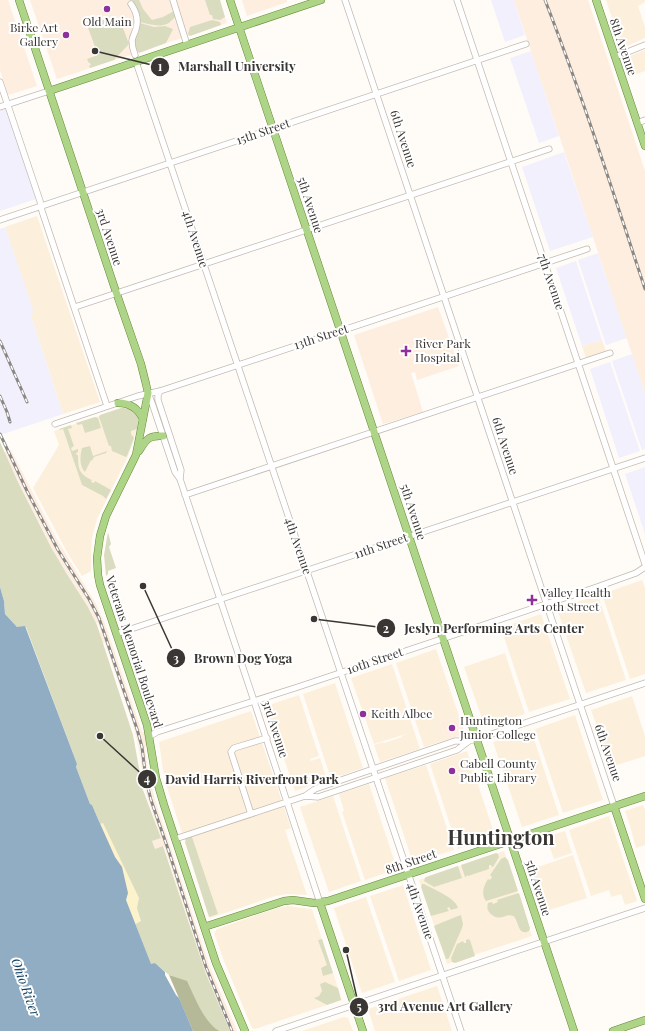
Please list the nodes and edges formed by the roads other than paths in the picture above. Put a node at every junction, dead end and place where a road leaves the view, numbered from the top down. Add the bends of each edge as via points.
1 (19, 0) edge
2 (173, 0) edge
3 (230, 0) edge
4 (321, 0) edge
5 (345, 0) edge
6 (457, 0) edge
7 (596, 0) edge
8 (131, 4) dead end
9 (239, 27) junction
10 (526, 44) dead end
11 (187, 45) junction
12 (645, 45) edge
13 (616, 57) junction
14 (136, 58) junction
15 (477, 60) junction
16 (0, 82) edge
17 (49, 91) junction
18 (376, 94) junction
19 (8, 105) junction
20 (0, 107) edge
21 (645, 120) edge
22 (637, 123) junction
23 (273, 128) junction
24 (645, 146) edge
25 (549, 149) dead end
26 (511, 162) junction
27 (170, 163) junction
28 (83, 192) junction
29 (410, 195) junction
30 (41, 206) junction
31 (0, 220) edge
32 (307, 230) junction
33 (587, 249) dead end
34 (544, 263) junction
35 (204, 264) junction
36 (117, 293) junction
37 (444, 296) junction
38 (74, 307) junction
39 (340, 331) junction
40 (610, 353) dead end
41 (578, 364) junction
42 (237, 365) junction
43 (160, 391) junction
44 (148, 393) junction
45 (477, 397) junction
46 (118, 403) junction
47 (107, 406) junction
48 (143, 419) junction
49 (55, 424) dead end
50 (374, 432) junction
51 (163, 436) junction
52 (136, 455) junction
53 (645, 458) edge
54 (272, 466) junction
55 (614, 469) junction
56 (180, 479) junction
57 (185, 495) junction
58 (512, 503) junction
59 (410, 537) junction
60 (645, 564) edge
61 (645, 567) edge
62 (307, 571) junction
63 (221, 600) junction
64 (546, 604) junction
65 (116, 634) junction
66 (443, 638) junction
67 (340, 672) junction
68 (645, 683) edge
69 (254, 701) junction
70 (580, 705) junction
71 (150, 736) junction
72 (266, 738) junction
73 (477, 739) junction
74 (470, 741) junction
75 (373, 770) junction
76 (375, 778) junction
77 (305, 796) junction
78 (645, 796) edge
79 (288, 802) junction
80 (614, 806) junction
81 (251, 814) junction
82 (175, 839) junction
83 (511, 841) junction
84 (408, 875) junction
85 (645, 899) edge
86 (320, 903) junction
87 (645, 908) edge
88 (204, 927) junction
89 (544, 941) junction
90 (442, 976) junction
91 (354, 1005) junction
92 (645, 1020) edge
93 (245, 1031) edge
94 (276, 1031) edge
95 (363, 1031) edge
96 (461, 1031) edge
97 (574, 1031) edge
98 (613, 1031) edge

1 - 17 main road, 3rd Avenue
2 - 11 street
3 - 9 main road, 5th Avenue
4 - 9 main road
5 - 18 street, 6th Avenue
6 - 15 street, 7th Avenue
7 - 13 main road, 8th Avenue
8 - 14 street, 4th Avenue via 137,19 132,41
9 - 11 main road
9 - 23 main road, 5th Avenue
10 - 15 street, 15th Street
11 - 14 main road
12 - 13 street
13 - 22 main road, 8th Avenue
14 - 17 main road
14 - 27 street, 4th Avenue
15 - 18 street, 15th Street
15 - 26 street, 7th Avenue
16 - 19 street
17 - 19 street
17 - 28 main road, 3rd Avenue
18 - 23 street, 15th Street
18 - 29 street, 6th Avenue
19 - 20 street
19 - 30 street
21 - 22 street
22 - 24 main road, 8th Avenue
23 - 27 street, 15th Street
23 - 32 main road, 5th Avenue
25 - 26 street
26 - 29 street
26 - 34 street, 7th Avenue
27 - 28 street, 15th Street
27 - 35 street, 4th Avenue
28 - 30 street, 15th Street
28 - 36 main road, 3rd Avenue
29 - 32 street
29 - 37 street, 6th Avenue
30 - 31 street, 15th Street
30 - 38 street
32 - 35 street
32 - 39 main road, 5th Avenue
33 - 34 street, 13th Street
34 - 37 street, 13th Street
34 - 41 street, 7th Avenue
35 - 36 street
35 - 42 street, 4th Avenue
36 - 38 street
36 - 44 main road, 3rd Avenue
37 - 39 street, 13th Street
37 - 45 street, 6th Avenue
38 - 47 street
39 - 42 street, 13th Street
39 - 50 main road, 5th Avenue
40 - 41 street
41 - 45 street
41 - 55 street, 7th Avenue
42 - 43 street, 13th Street
42 - 54 street, 4th Avenue
43 - 44 street, 13th Street
43 - 56 street, 3rd Avenue via 158,400 181,470
44 - 46 street, 13th Street
44 - 48 main road, Veterans Memorial Boulevard
44 - 51 street, 3rd Avenue
45 - 50 street
45 - 58 street, 6th Avenue
46 - 47 street, 13th Street
46 - 48 main road via 134,407
47 - 49 street, 13th Street
48 - 52 main road, Veterans Memorial Boulevard
50 - 54 street
50 - 59 main road, 5th Avenue
51 - 52 main road via 147,439
51 - 56 street, 3rd Avenue via 175,472
52 - 65 main road, Veterans Memorial Boulevard via 106,516 98,548 101,590
53 - 55 street, 11th Street
54 - 57 street
54 - 62 street, 4th Avenue
55 - 58 street, 11th Street
55 - 60 street, 7th Avenue
56 - 57 street, 3rd Avenue
57 - 63 street, 3rd Avenue
58 - 59 street, 11th Street
58 - 64 street, 6th Avenue
59 - 62 street, 11th Street
59 - 66 main road, 5th Avenue
61 - 64 street, 10th Street via 636,573
62 - 63 street, 11th Street
62 - 67 street, 4th Avenue
63 - 65 street, 11th Street
63 - 69 street, 3rd Avenue
64 - 66 street, 10th Street
64 - 70 street, 6th Avenue
65 - 71 main road, Veterans Memorial Boulevard
66 - 67 street, 10th Street
66 - 73 main road, 5th Avenue
67 - 69 street, 10th Street
67 - 75 street, 4th Avenue
68 - 70 street
69 - 71 street, 10th Street
69 - 72 street, 3rd Avenue
70 - 73 street
70 - 80 street, 6th Avenue
71 - 82 main road, Veterans Memorial Boulevard via 158,784
72 - 79 street, 3rd Avenue
72 - 81 street via 234,748 231,752
73 - 74 street
73 - 83 main road, 5th Avenue
74 - 75 street via 455,741
74 - 76 street via 457,750
75 - 76 street, 4th Avenue
75 - 77 street via 315,789
76 - 77 street via 318,797
76 - 84 street, 4th Avenue
77 - 79 street
78 - 80 main road, 8th Street
79 - 81 street
79 - 86 street, 3rd Avenue
80 - 83 main road, 8th Street
80 - 85 main road, 6th Avenue
81 - 82 street
82 - 88 main road, Veterans Memorial Boulevard
83 - 84 main road, 8th Street
83 - 89 main road, 5th Avenue
84 - 86 main road, 8th Street
84 - 90 street, 4th Avenue
86 - 88 main road, 8th Street via 284,901
86 - 91 main road, 3rd Avenue
87 - 89 street
88 - 93 main road, Veterans Memorial Boulevard
89 - 90 street
89 - 97 main road, 5th Avenue
90 - 91 street
90 - 96 street, 4th Avenue
91 - 94 street
91 - 95 main road, 3rd Avenue
92 - 98 main road

